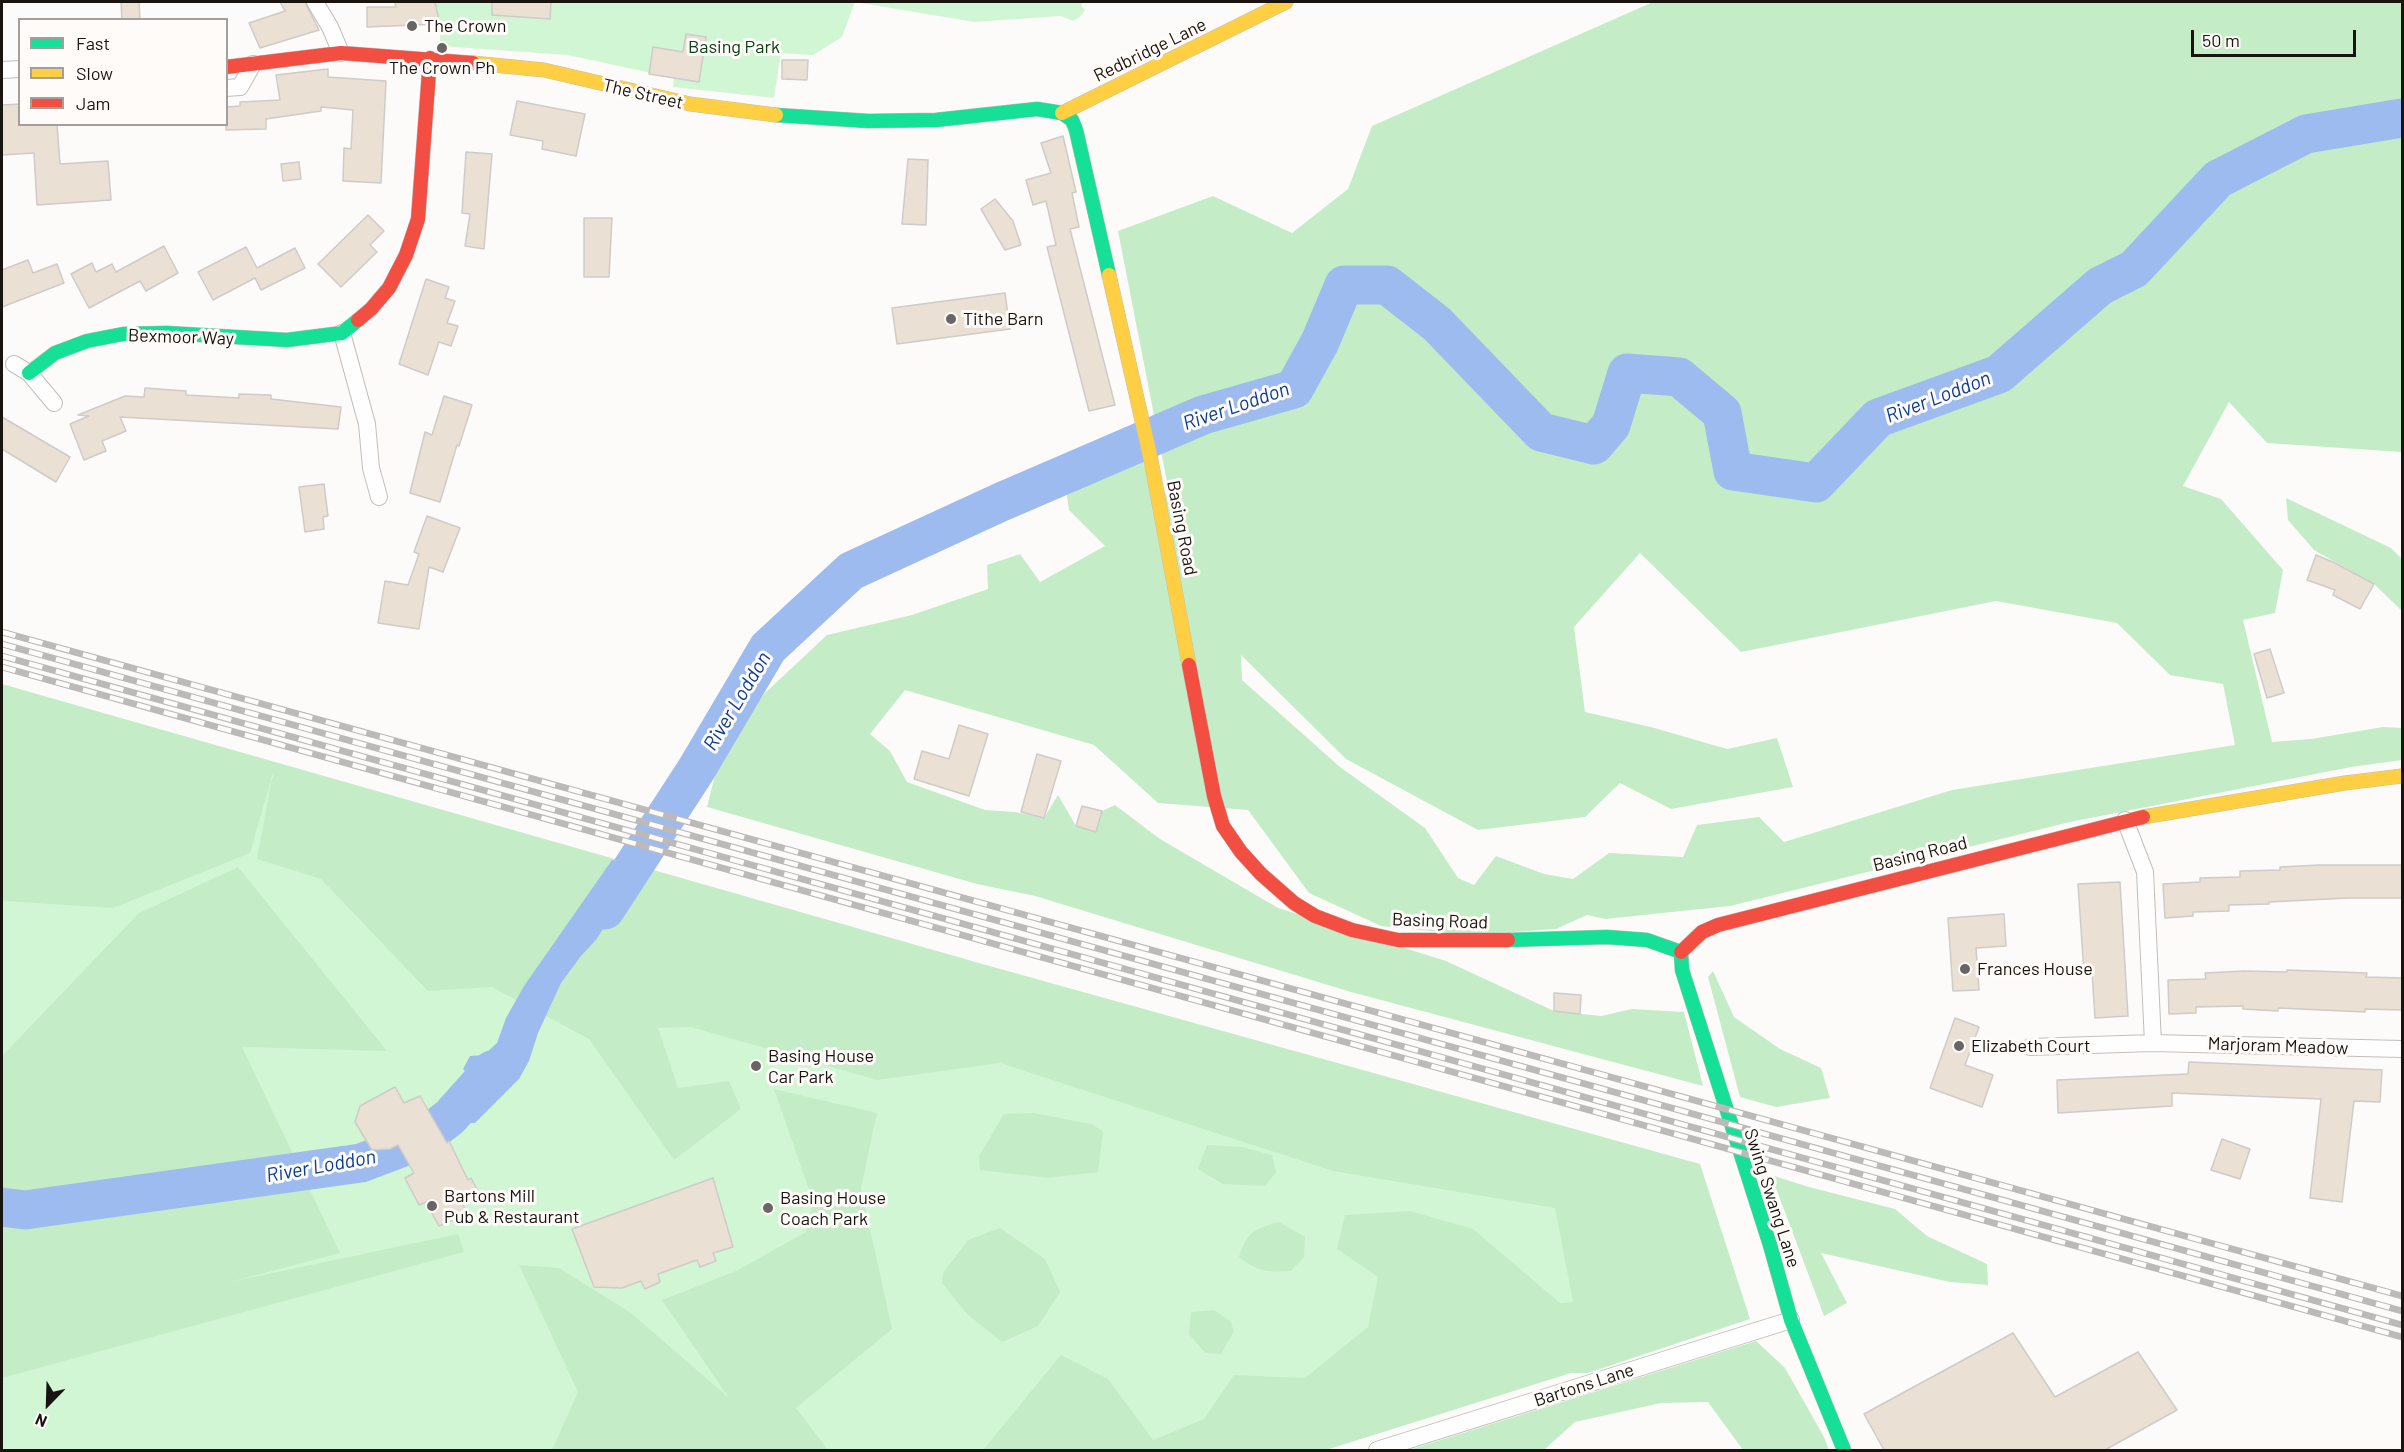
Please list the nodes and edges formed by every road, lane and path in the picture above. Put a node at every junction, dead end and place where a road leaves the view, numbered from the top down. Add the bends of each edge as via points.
1 (315, 2) edge
2 (1286, 2) edge
3 (341, 53) junction
4 (430, 58) junction
5 (253, 64) junction
6 (228, 67) edge
7 (18, 69) edge
8 (2, 70) edge
9 (228, 88) edge
10 (1062, 113) junction
11 (342, 333) junction
12 (14, 364) dead end
13 (29, 373) junction
14 (54, 403) dead end
15 (379, 498) dead end
16 (2403, 776) edge
17 (2125, 820) junction
18 (1681, 952) junction
19 (2153, 1043) junction
20 (2030, 1047) dead end
21 (2403, 1049) edge
22 (1791, 1320) junction
23 (1377, 1450) edge
24 (1844, 1450) edge

1 - 3 street
2 - 10 street, Redbridge Lane
3 - 4 street, The Street
3 - 5 street, The Street
4 - 10 street, The Street via 544,70 690,104 748,113 868,121 936,120 1037,110
4 - 11 street via 418,219 389,288
5 - 6 street, The Street
5 - 9 street via 240,87
7 - 8 street
10 - 18 street, Basing Road via 1072,120 1076,130 1151,460 1214,796 1223,826 1241,852 1294,903 1352,930 1398,940 1647,940
11 - 13 street, Bexmoor Way via 287,340 123,334 87,340 55,353
11 - 15 street via 367,424 371,468
12 - 13 street
13 - 14 street
16 - 17 street, Basing Road
17 - 18 street, Basing Road via 1718,925
17 - 19 street via 2145,872
18 - 22 street, Swing Swang Lane via 1684,978
19 - 20 street, Marjoram Meadow
19 - 21 street, Marjoram Meadow
22 - 23 street, Bartons Lane
22 - 24 street, Swing Swang Lane

